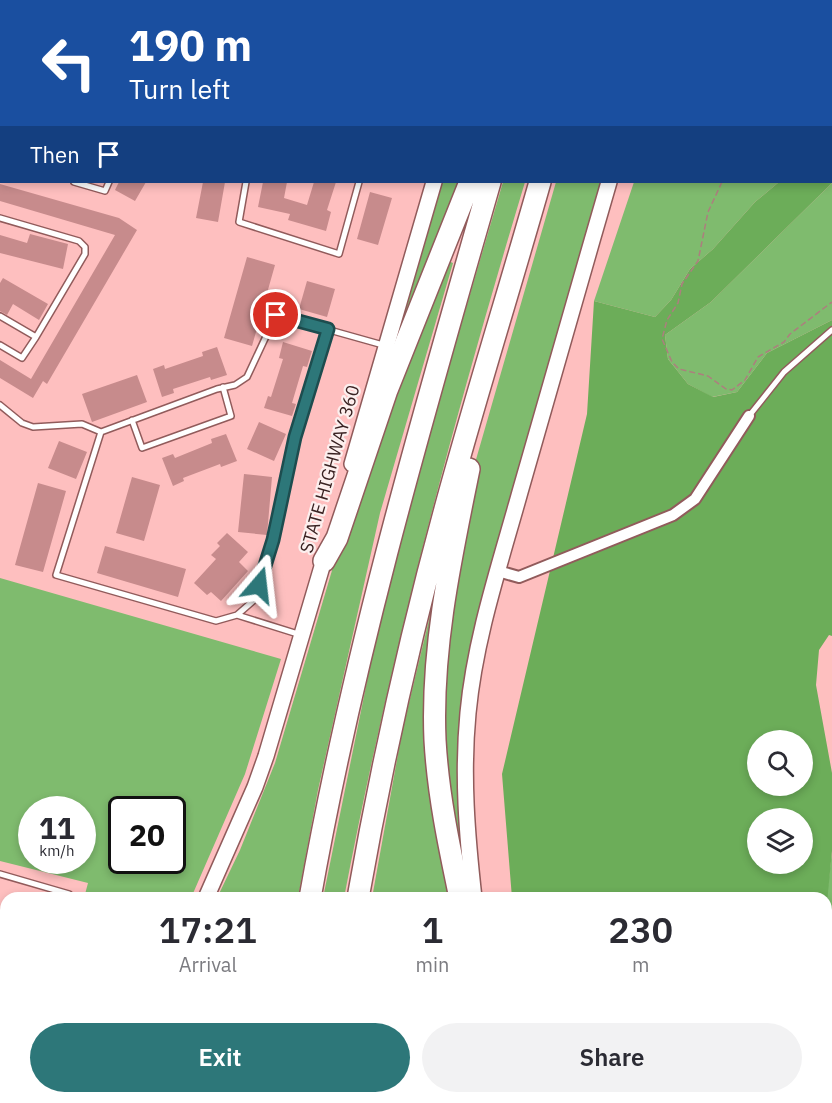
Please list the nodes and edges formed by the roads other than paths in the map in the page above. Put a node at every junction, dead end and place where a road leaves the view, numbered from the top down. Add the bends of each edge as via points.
1 (85, 183) edge
2 (109, 183) edge
3 (246, 183) edge
4 (359, 183) edge
5 (434, 183) edge
6 (470, 183) edge
7 (490, 183) edge
8 (540, 183) edge
9 (609, 183) edge
10 (0, 218) edge
11 (0, 316) edge
12 (328, 329) junction
13 (832, 330) edge
14 (36, 337) junction
15 (0, 345) edge
16 (386, 345) junction
17 (223, 387) junction
18 (477, 394) junction
19 (0, 405) edge
20 (749, 416) joint
21 (132, 420) junction
22 (101, 432) junction
23 (324, 561) junction
24 (498, 571) junction
25 (237, 615) junction
26 (302, 635) junction
27 (0, 874) edge
28 (62, 892) edge
29 (209, 892) edge
30 (311, 892) edge
31 (359, 892) edge
32 (459, 892) edge
33 (473, 892) edge

1 - 2 lane via 105,191
3 - 4 lane via 239,222 339,254
5 - 16 main road, STATE HIGHWAY 360
6 - 23 highway via 387,390 337,538
7 - 30 highway via 377,585
8 - 18 highway
9 - 24 main road
10 - 14 lane via 79,241 85,247 85,254
11 - 14 lane
12 - 16 lane
12 - 17 lane via 276,315 247,377
12 - 25 lane via 295,437 273,540 254,601
13 - 20 lane via 784,372
14 - 15 lane via 22,358
16 - 23 main road, STATE HIGHWAY 360
17 - 21 lane
17 - 21 lane via 231,416 220,420 142,448
18 - 31 highway via 410,651
18 - 32 highway via 478,427 451,558 435,694 438,779
19 - 22 lane via 33,427 82,424
20 - 24 street via 695,499 674,515 519,577
21 - 22 lane
22 - 25 lane via 56,574 216,621
23 - 26 main road, STATE HIGHWAY 360
24 - 33 main road via 476,661 464,763
25 - 26 lane
26 - 29 main road, STATE HIGHWAY 360 via 255,787
27 - 28 lane

